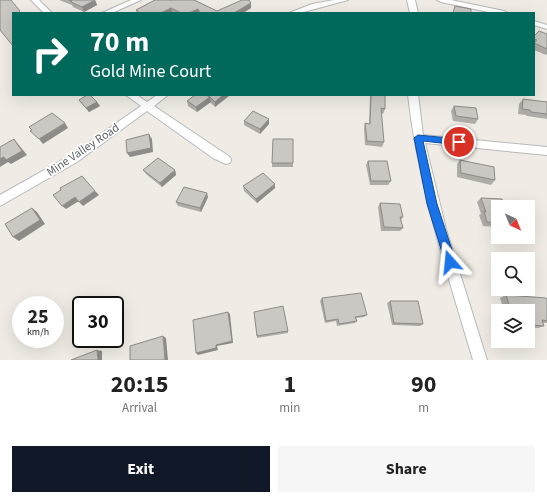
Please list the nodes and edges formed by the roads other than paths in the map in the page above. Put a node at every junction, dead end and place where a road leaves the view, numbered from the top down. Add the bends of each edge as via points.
1 (35, 0) edge
2 (137, 0) edge
3 (344, 0) edge
4 (411, 0) edge
5 (441, 0) edge
6 (47, 12) edge
7 (108, 12) edge
8 (296, 12) edge
9 (414, 12) edge
10 (499, 12) edge
11 (535, 23) edge
12 (547, 28) edge
13 (133, 96) edge
14 (162, 96) edge
15 (413, 96) edge
16 (148, 106) junction
17 (418, 138) junction
18 (547, 151) edge
19 (226, 160) dead end
20 (0, 201) edge
21 (480, 360) edge

1 - 6 street
2 - 7 street
3 - 8 street
4 - 9 street
5 - 10 street
11 - 12 street
13 - 16 street
14 - 16 street, Mine Valley Road
15 - 17 street
16 - 19 street
16 - 20 street, Mine Valley Road via 73,159
17 - 18 street
17 - 21 street via 432,204

